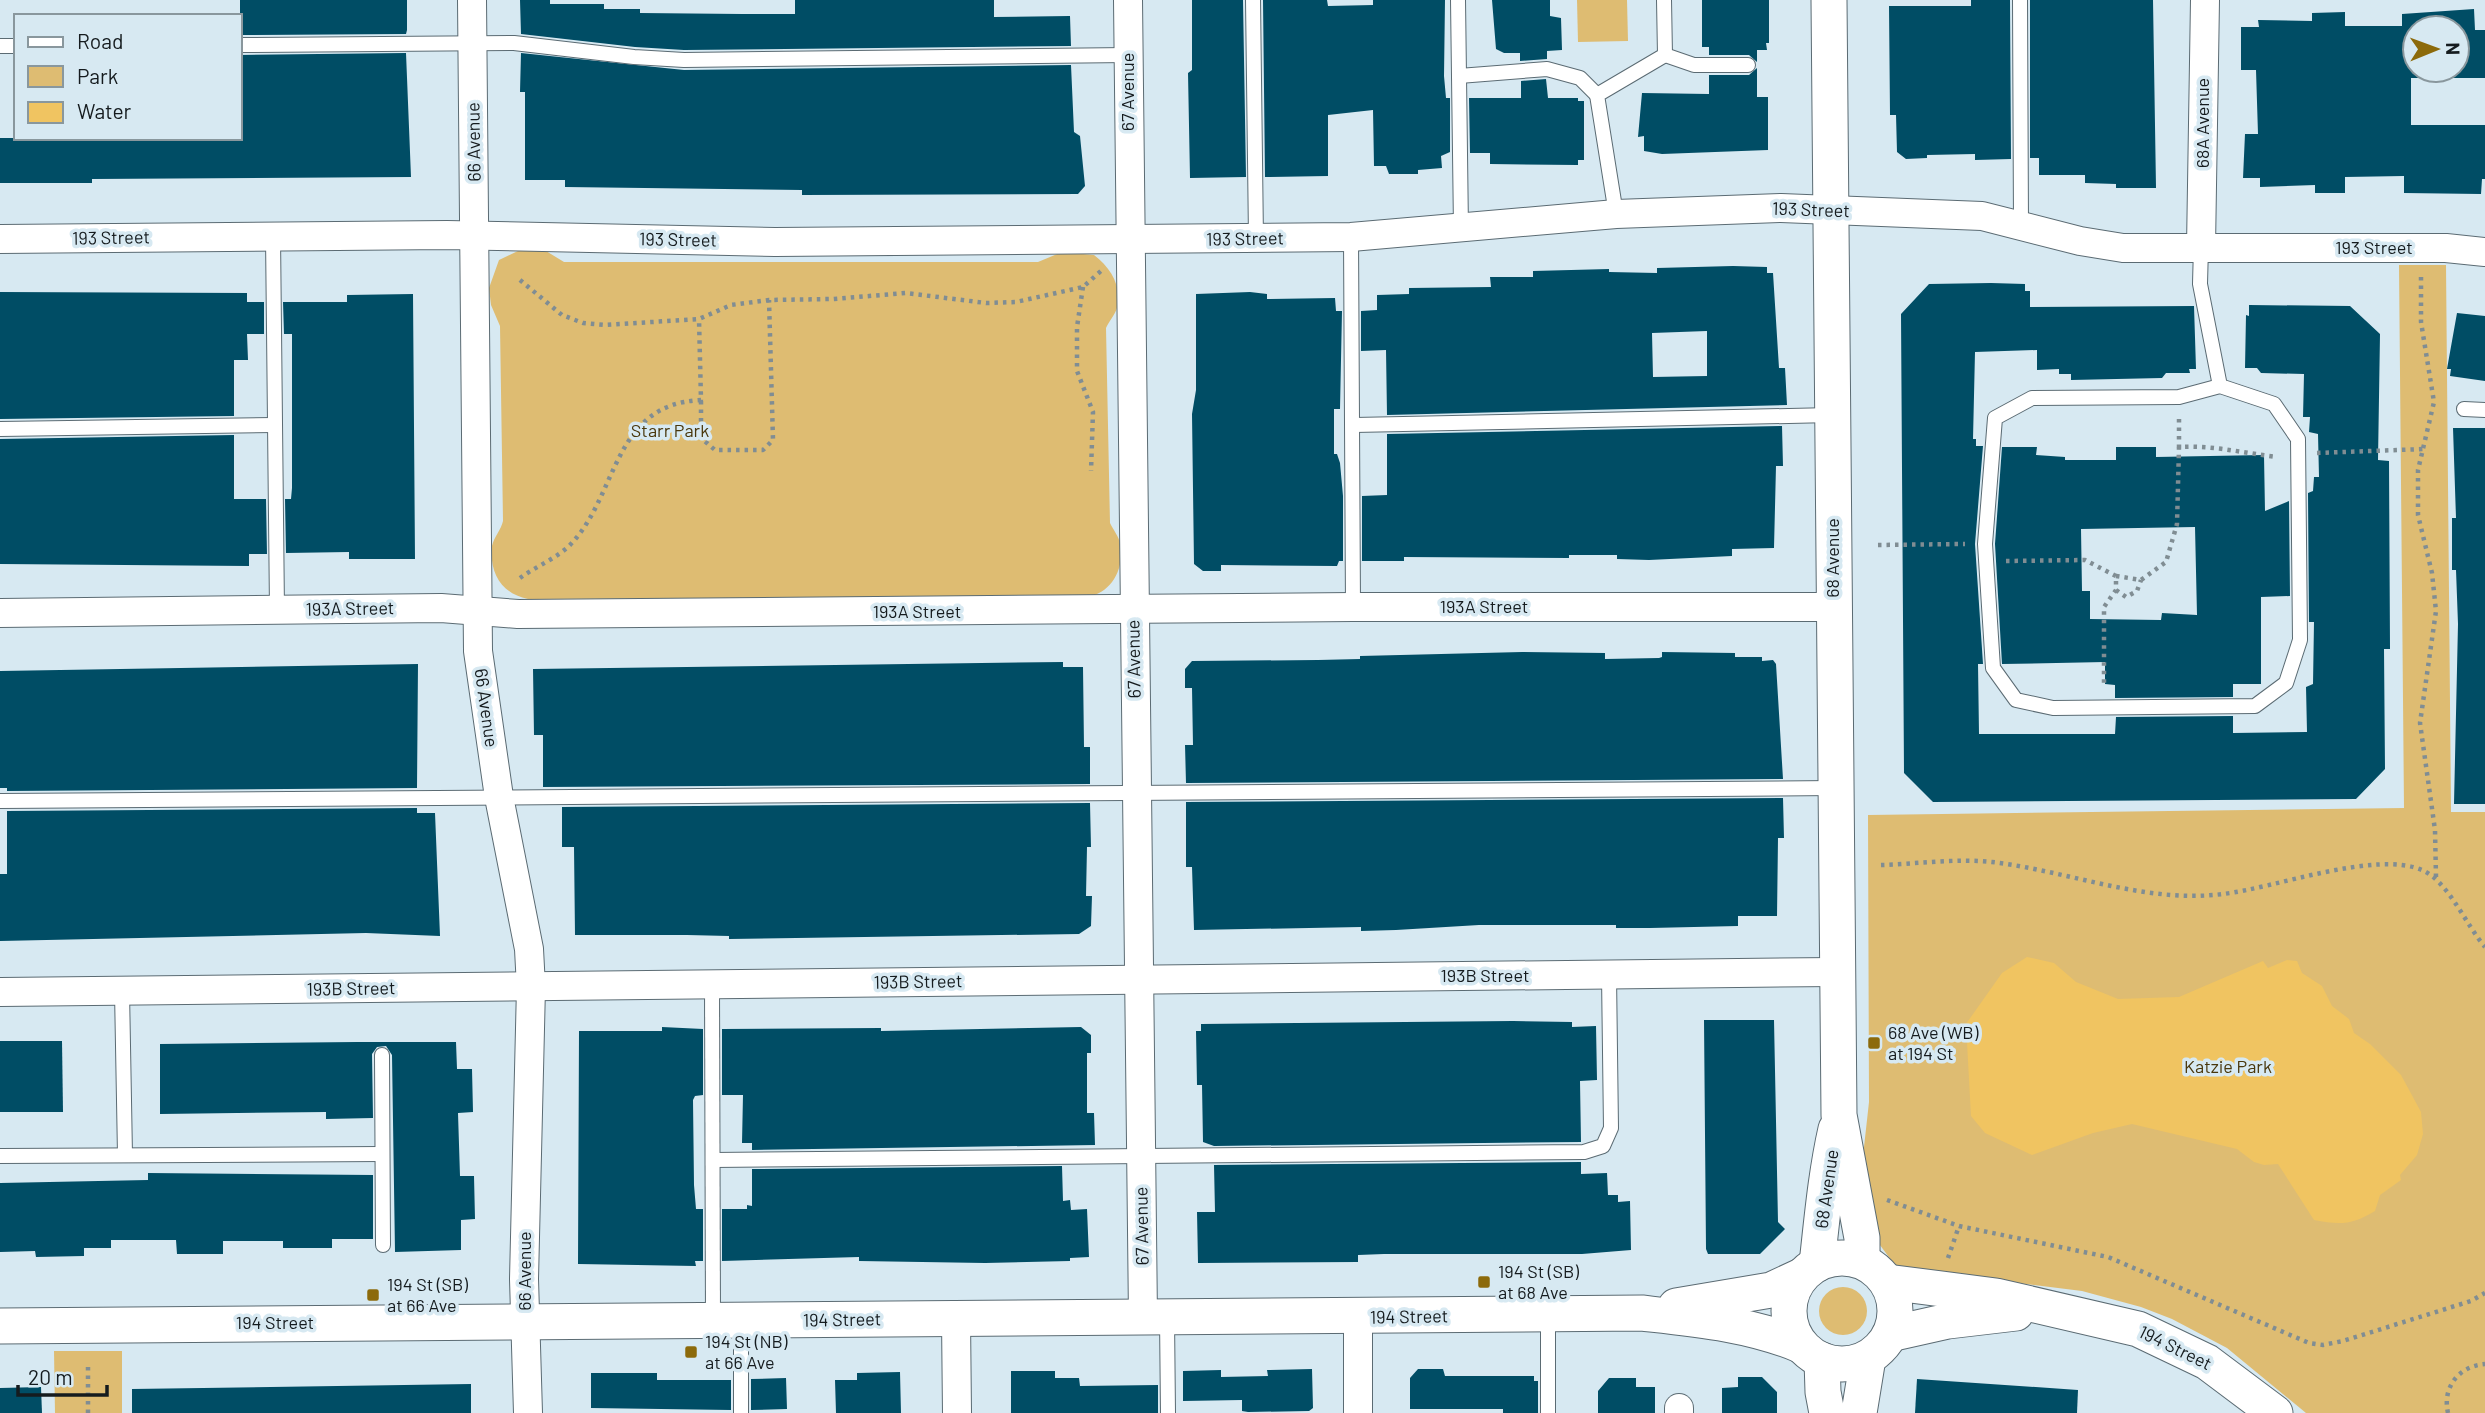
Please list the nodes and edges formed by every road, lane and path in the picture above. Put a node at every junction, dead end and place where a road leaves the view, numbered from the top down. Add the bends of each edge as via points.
1 (472, 0) edge
2 (1128, 0) edge
3 (1253, 0) edge
4 (1458, 0) edge
5 (1664, 0) edge
6 (1829, 0) edge
7 (2020, 0) edge
8 (2205, 0) edge
9 (472, 43) junction
10 (242, 45) edge
11 (1128, 55) junction
12 (1665, 55) junction
13 (1748, 65) dead end
14 (1459, 76) junction
15 (1597, 95) junction
16 (1830, 210) junction
17 (1616, 214) junction
18 (2021, 225) junction
19 (1461, 229) junction
20 (475, 235) junction
21 (273, 236) junction
22 (1351, 237) junction
23 (0, 239) edge
24 (1129, 239) junction
25 (1256, 239) junction
26 (2201, 247) junction
27 (2420, 248) junction
28 (2485, 252) edge
29 (1105, 268) dead end
30 (520, 280) dead end
31 (1083, 287) junction
32 (769, 300) junction
33 (699, 319) junction
34 (2220, 386) junction
35 (2179, 397) junction
36 (701, 400) junction
37 (2464, 409) dead end
38 (2485, 411) edge
39 (1832, 415) junction
40 (274, 425) junction
41 (1354, 425) junction
42 (0, 429) edge
43 (2179, 447) junction
44 (2424, 449) junction
45 (2299, 457) junction
46 (1091, 471) dead end
47 (1984, 544) junction
48 (1878, 545) dead end
49 (1987, 561) junction
50 (2116, 576) junction
51 (520, 578) dead end
52 (2141, 580) junction
53 (2116, 590) junction
54 (1353, 607) junction
55 (1833, 607) junction
56 (277, 610) junction
57 (1134, 610) junction
58 (478, 611) junction
59 (0, 612) edge
60 (2104, 708) junction
61 (1835, 788) junction
62 (1136, 794) junction
63 (499, 797) junction
64 (0, 801) edge
65 (1881, 865) dead end
66 (2436, 878) junction
67 (2485, 947) edge
68 (1835, 972) junction
69 (1609, 975) junction
70 (1138, 979) junction
71 (712, 984) junction
72 (531, 987) junction
73 (122, 991) junction
74 (0, 992) edge
75 (382, 1055) dead end
76 (1839, 1115) junction
77 (382, 1154) junction
78 (125, 1155) junction
79 (0, 1156) edge
80 (1141, 1157) junction
81 (713, 1160) junction
82 (1884, 1200) dead end
83 (1959, 1226) junction
84 (383, 1245) dead end
85 (1947, 1262) dead end
86 (1809, 1270) junction
87 (1875, 1272) junction
88 (2485, 1293) edge
89 (2062, 1310) junction
90 (1642, 1313) junction
91 (1548, 1315) junction
92 (1358, 1317) junction
93 (1155, 1318) junction
94 (956, 1319) junction
95 (525, 1322) junction
96 (727, 1322) junction
97 (0, 1326) edge
98 (1879, 1346) junction
99 (1811, 1353) junction
100 (88, 1362) dead end
101 (2485, 1364) edge
102 (88, 1413) edge
103 (528, 1413) edge
104 (741, 1413) edge
105 (957, 1413) edge
106 (1168, 1413) edge
107 (1358, 1413) edge
108 (1548, 1413) edge
109 (1827, 1413) edge
110 (1859, 1413) edge
111 (2275, 1413) edge
112 (2448, 1413) edge

1 - 9 street, 66 Avenue
2 - 11 street, 67 Avenue
3 - 25 lane
4 - 14 lane
5 - 12 lane
6 - 16 street, 68 Avenue
7 - 18 lane
8 - 26 street, 68A Avenue
9 - 10 lane
9 - 11 lane via 671,59
9 - 20 street, 66 Avenue
11 - 24 street, 67 Avenue
12 - 13 lane via 1694,65
12 - 15 lane
14 - 15 lane via 1546,69 1580,78
14 - 19 lane
15 - 17 lane
16 - 17 street, 193 Street via 1716,208
16 - 18 street, 193 Street via 1953,212
16 - 39 street, 68 Avenue
17 - 19 street, 193 Street
18 - 26 street, 193 Street via 2123,248
19 - 22 street, 193 Street
20 - 21 street, 193 Street
20 - 24 street, 193 Street via 775,242
20 - 58 street, 66 Avenue
21 - 23 street, 193 Street
21 - 40 lane
22 - 25 street, 193 Street
22 - 41 lane
24 - 25 street, 193 Street
24 - 57 street, 67 Avenue
26 - 27 street, 193 Street
26 - 34 lane via 2200,284
27 - 28 street, 193 Street
27 - 44 path via 2421,322 2434,402
29 - 31 path
30 - 33 path via 562,315 583,323
31 - 32 path via 1016,302 906,293
31 - 46 path via 1077,371 1093,412
32 - 33 path via 731,305
32 - 36 path via 773,440 763,450 715,450 701,438
33 - 36 path
34 - 35 lane
34 - 45 lane via 2274,404 2298,439
35 - 43 path
35 - 47 lane via 2032,398 1995,418
36 - 51 path via 678,401 661,408 622,448 587,521 569,546
37 - 38 lane
39 - 41 lane
39 - 55 street, 68 Avenue
40 - 42 lane
40 - 56 lane
41 - 54 lane
43 - 45 path via 2213,445 2226,451
43 - 52 path via 2174,537 2166,562
44 - 45 path
44 - 66 path via 2418,470 2418,515 2436,611 2420,723 2435,830
45 - 60 lane via 2300,640 2286,683 2255,706
47 - 48 path
47 - 49 lane
49 - 50 path via 2085,560
49 - 60 lane via 1993,668 2017,700 2053,708
50 - 52 path
50 - 53 path
52 - 53 path via 2137,591 2126,597
53 - 60 path via 2104,607
54 - 55 street, 193A Street
54 - 57 street, 193A Street
55 - 61 street, 68 Avenue
56 - 58 street, 193A Street
56 - 59 street, 193A Street
57 - 58 street, 193A Street
57 - 62 street, 67 Avenue
58 - 63 street, 66 Avenue via 481,682
61 - 62 lane
61 - 68 street, 68 Avenue
62 - 63 lane
62 - 70 street, 67 Avenue
63 - 64 lane
63 - 72 street, 66 Avenue via 529,949
65 - 66 path via 1990,862 2178,895 2222,895 2394,864
66 - 67 path
68 - 69 street, 193B Street
68 - 76 street, 68 Avenue
69 - 70 street, 193B Street
69 - 80 lane via 1611,1128 1603,1146 1584,1152
70 - 71 street, 193B Street
70 - 80 street, 67 Avenue
71 - 72 street, 193B Street
71 - 81 lane
72 - 73 street, 193B Street
72 - 95 street, 66 Avenue
73 - 74 street, 193B Street
73 - 78 lane
75 - 77 lane
76 - 86 street, 68 Avenue via 1827,1170 1827,1200
76 - 87 street, 68 Avenue
77 - 78 lane
77 - 84 lane
78 - 79 lane
80 - 81 lane
80 - 93 street, 67 Avenue
81 - 96 lane
82 - 83 path
83 - 85 path
83 - 88 path via 2108,1257 2323,1345
86 - 87 street via 1836,1257
86 - 90 street, 194 Street via 1771,1290
86 - 99 street via 1791,1294 1788,1314
87 - 89 street, 194 Street
87 - 98 street via 1896,1308
89 - 98 street, 194 Street via 1948,1321
89 - 111 street, 194 Street via 2170,1342 2207,1362
90 - 91 street, 194 Street
90 - 99 street, 194 Street via 1771,1333
91 - 92 street, 194 Street
91 - 108 lane
92 - 93 street, 194 Street
92 - 107 street
93 - 94 street, 194 Street
93 - 106 lane
94 - 96 street, 194 Street
94 - 105 street
95 - 96 street, 194 Street
95 - 97 street, 194 Street
95 - 103 street, 66 Avenue
96 - 104 lane
98 - 99 street via 1849,1364
98 - 110 street
99 - 109 street
100 - 102 path
101 - 112 path via 2468,1366 2459,1373 2448,1389

